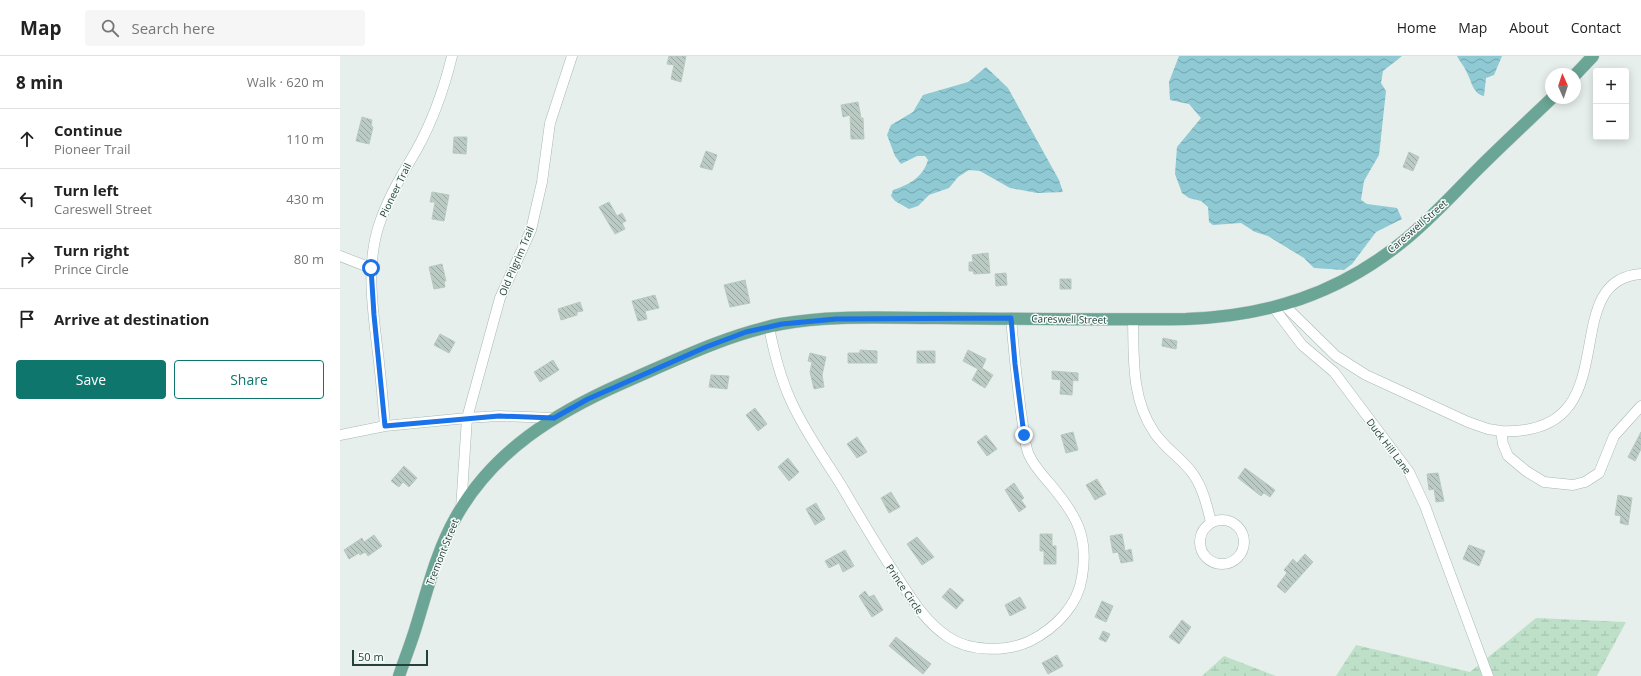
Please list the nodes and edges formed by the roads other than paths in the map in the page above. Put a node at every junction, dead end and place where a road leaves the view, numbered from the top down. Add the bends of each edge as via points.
1 (452, 56) edge
2 (572, 56) edge
3 (1593, 56) edge
4 (1581, 69) edge
5 (1546, 104) edge
6 (340, 256) edge
7 (371, 268) junction
8 (1641, 274) edge
9 (1279, 306) junction
10 (1011, 318) junction
11 (1133, 320) junction
12 (769, 327) junction
13 (1641, 406) edge
14 (467, 418) junction
15 (554, 418) junction
16 (385, 426) junction
17 (1502, 431) junction
18 (340, 435) edge
19 (461, 510) junction
20 (1211, 522) junction
21 (399, 676) edge
22 (1488, 676) edge

1 - 7 street, Pioneer Trail via 445,85 433,116 390,196 380,222
2 - 14 street, Old Pilgrim Trail via 550,123 542,182 531,230 500,298
3 - 4 main road
5 - 9 main road, Careswell Street via 1402,242 1347,279
6 - 7 street
7 - 16 street, Pioneer Trail
8 - 17 street via 1625,276 1605,291 1598,306 1580,386 1566,411 1538,428
9 - 11 main road, Careswell Street via 1215,318
9 - 17 street via 1336,356 1366,375 1468,422
9 - 22 street, Duck Hill Lane via 1302,345 1334,372 1409,472 1425,506
10 - 11 main road, Careswell Street
10 - 12 main road, Careswell Street via 836,319
10 - 12 street, Prince Circle via 1026,444 1035,464 1079,525 1084,547 1084,564 1078,595 1050,629 1030,641 997,648 972,647 959,643 948,637 920,612 790,401 776,363
11 - 20 street via 1137,393 1154,432 1193,474 1202,492
12 - 15 main road, Careswell Street via 729,338 693,352 588,399
13 - 17 street via 1614,436 1599,473 1585,482 1573,485 1544,482 1526,471 1508,456 1502,444
14 - 15 street
14 - 16 street
14 - 19 street, Old Pilgrim Trail
15 - 19 main road, Tremont Street via 506,454
16 - 18 street
19 - 21 main road, Tremont Street via 446,536
20 - 20 street via 1200,536 1203,553 1208,560 1216,564 1234,562 1244,548 1245,539 1242,531 1228,520

